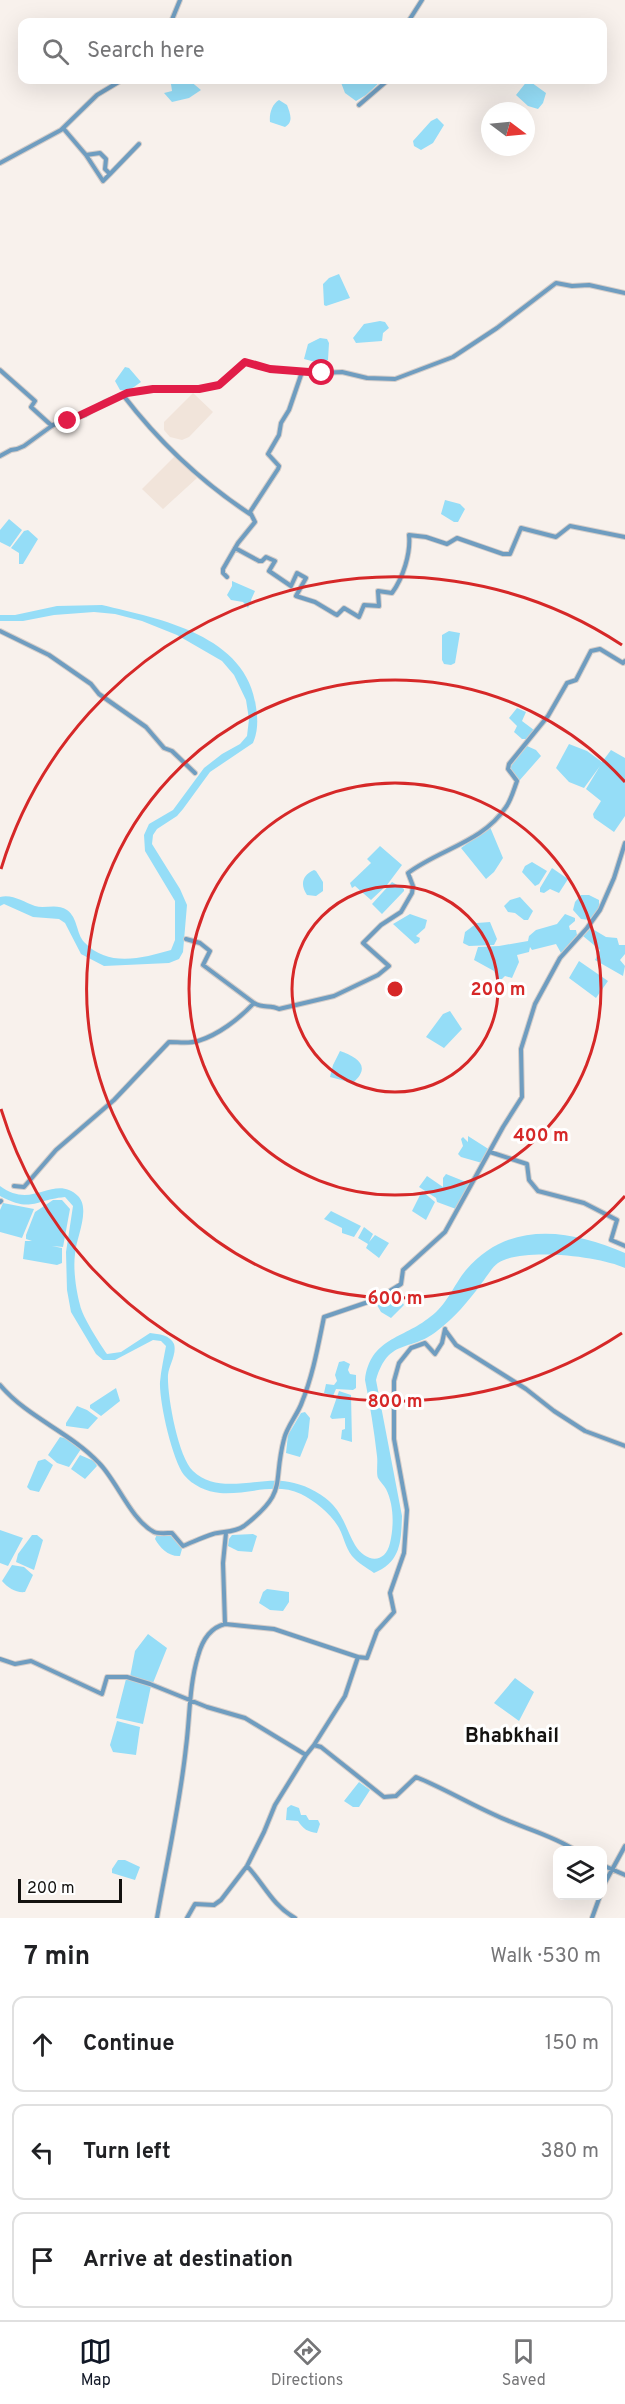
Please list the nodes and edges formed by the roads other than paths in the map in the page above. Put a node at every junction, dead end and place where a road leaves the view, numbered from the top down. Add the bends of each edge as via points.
1 (180, 0) edge
2 (422, 0) edge
3 (173, 18) edge
4 (411, 18) edge
5 (115, 84) edge
6 (383, 84) edge
7 (359, 105) dead end
8 (63, 128) junction
9 (139, 144) dead end
10 (86, 154) junction
11 (0, 163) edge
12 (110, 174) junction
13 (625, 293) edge
14 (0, 370) edge
15 (302, 372) junction
16 (123, 394) junction
17 (52, 426) junction
18 (0, 456) edge
19 (250, 514) junction
20 (625, 537) edge
21 (236, 548) junction
22 (227, 577) dead end
23 (0, 631) edge
24 (625, 661) edge
25 (195, 773) dead end
26 (625, 843) edge
27 (186, 939) dead end
28 (254, 1004) junction
29 (490, 1152) junction
30 (14, 1186) dead end
31 (625, 1246) edge
32 (0, 1385) edge
33 (625, 1446) edge
34 (226, 1533) junction
35 (225, 1624) junction
36 (358, 1657) junction
37 (0, 1659) edge
38 (190, 1700) junction
39 (314, 1745) junction
40 (306, 1755) junction
41 (567, 1846) edge
42 (625, 1846) edge
43 (247, 1866) junction
44 (607, 1866) edge
45 (613, 1868) junction
46 (625, 1875) edge
47 (607, 1880) edge
48 (599, 1900) edge
49 (157, 1918) edge
50 (187, 1918) edge
51 (295, 1918) edge
52 (592, 1918) edge

1 - 3 street
2 - 4 street
5 - 8 street via 97,95
6 - 7 street
8 - 10 street
8 - 11 street
9 - 12 street
10 - 12 street via 100,153
10 - 12 street via 103,181
13 - 15 street via 556,283 453,357 395,380 342,372
14 - 17 street via 35,402 31,407
15 - 16 street via 245,362 219,385
15 - 19 street via 268,454 278,469
16 - 17 street via 85,415
16 - 19 street via 174,454 220,495
17 - 18 street via 24,446
19 - 21 street via 255,522
20 - 21 street via 570,526 556,537 521,528 510,554 503,554 457,538 447,544 409,535 397,586 392,593 378,591 378,606 364,605 359,617 344,608 335,614 296,596 306,578 297,573 291,586 269,572 275,561 266,557 259,561
21 - 22 street via 223,569
23 - 25 street via 49,655 91,684 146,727
24 - 28 street via 600,649 591,651 576,680 567,683 548,716 509,764 508,769 517,781 506,807 486,828 408,873 412,893 400,912 363,943 389,966 334,996 279,1009
26 - 29 street via 600,910 560,958 535,1004 521,1049 522,1097
27 - 28 street via 210,951 203,965
28 - 30 street via 242,1016 200,1041 164,1045 114,1100 56,1150 24,1187
29 - 31 street via 527,1164 529,1180 538,1191 584,1203 617,1220 612,1240
29 - 34 street via 445,1232 403,1270 401,1284 377,1299 324,1317 305,1396 284,1437 277,1491 241,1528
32 - 34 street via 32,1416 77,1442 100,1463 134,1514 154,1532 172,1533 183,1546 214,1533
33 - 36 street via 585,1431 554,1411 456,1345 445,1329 435,1354 425,1343 411,1348 399,1363 394,1381 394,1439 407,1510 404,1553 390,1593 394,1612 377,1631 367,1658
34 - 35 street
35 - 36 street via 274,1629
35 - 38 street via 208,1632 198,1655
36 - 39 street via 345,1696
37 - 38 street via 15,1664 31,1661 102,1694 107,1677 117,1676
38 - 40 street via 245,1718
38 - 49 street via 186,1748
39 - 40 street
39 - 41 street via 384,1797 396,1796 416,1777
40 - 43 street via 275,1805
42 - 45 street
43 - 50 street via 221,1900 214,1905 195,1904
43 - 51 street via 273,1902
44 - 45 street
45 - 46 street
45 - 47 street
48 - 52 street

